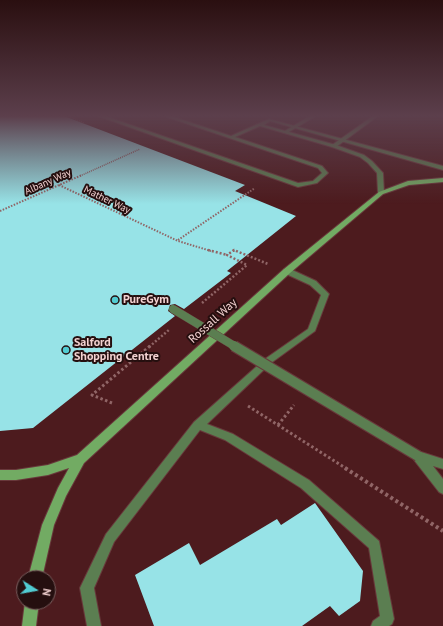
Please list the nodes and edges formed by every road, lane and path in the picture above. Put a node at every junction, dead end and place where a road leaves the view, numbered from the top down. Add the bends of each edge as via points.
1 (184, 145) edge
2 (252, 145) edge
3 (362, 145) edge
4 (334, 146) edge
5 (144, 147) dead end
6 (443, 168) edge
7 (443, 180) edge
8 (59, 185) junction
9 (254, 188) dead end
10 (381, 193) junction
11 (0, 211) edge
12 (178, 241) junction
13 (227, 255) junction
14 (286, 271) junction
15 (197, 307) dead end
16 (173, 309) dead end
17 (173, 327) dead end
18 (92, 395) dead end
19 (248, 406) dead end
20 (198, 425) junction
21 (418, 456) junction
22 (80, 459) junction
23 (443, 464) edge
24 (0, 475) edge
25 (443, 488) edge
26 (443, 530) edge
27 (37, 570) edge
28 (31, 610) edge
29 (30, 626) edge
30 (94, 626) edge
31 (378, 626) edge

1 - 2 street via 298,185 315,182 325,173 320,167
3 - 6 street
4 - 10 street via 362,156 370,162 380,173
5 - 8 path, Albany Way
7 - 10 street, Rossall Way via 408,183
8 - 11 path, Albany Way
8 - 12 path, Mather Way
9 - 12 path
10 - 14 street, Rossall Way
12 - 13 path, Mather Way
13 - 14 path via 234,250
13 - 15 path via 247,265
14 - 20 street via 313,284 325,294 311,331 268,361
14 - 22 street, Rossall Way
16 - 21 street, bridge
17 - 18 path
19 - 26 path
20 - 30 street via 110,538 87,588
20 - 31 street via 229,437 305,484 375,545 387,619
21 - 23 street
21 - 25 street
22 - 24 street, Rossall Way via 48,470
22 - 27 street via 48,525
28 - 29 street

